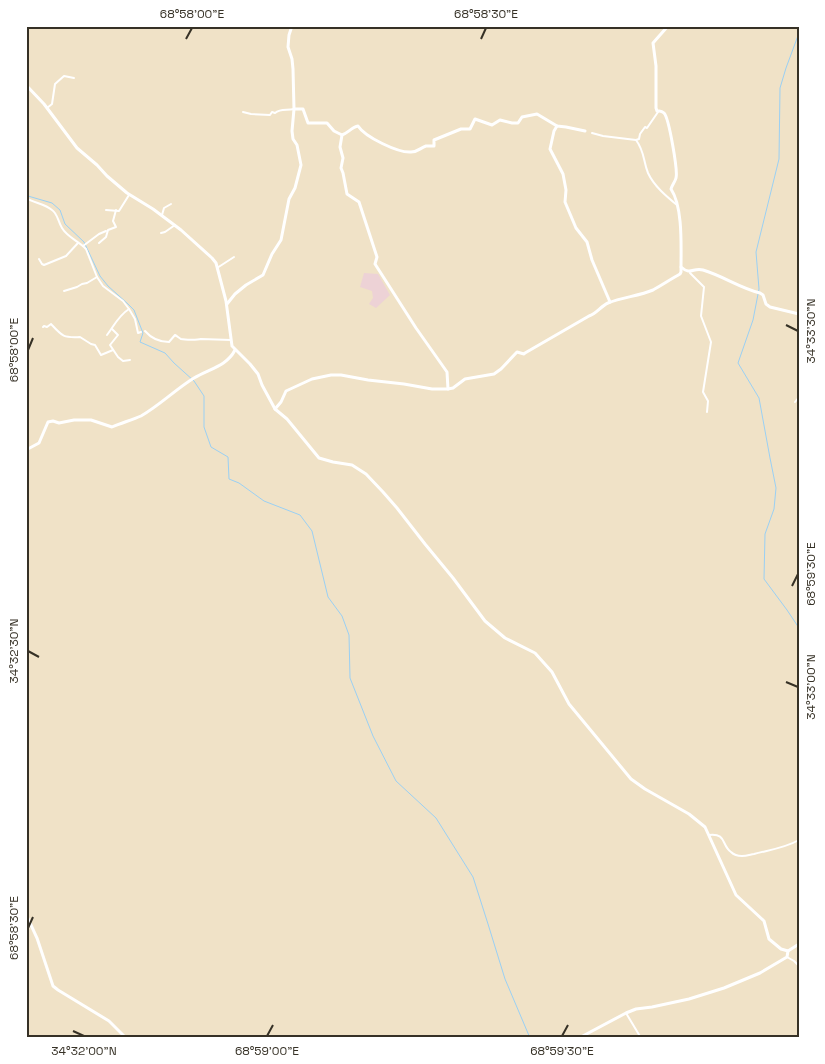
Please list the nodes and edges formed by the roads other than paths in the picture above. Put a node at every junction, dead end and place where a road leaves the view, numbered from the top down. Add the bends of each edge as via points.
1 (292, 26) edge
2 (668, 26) edge
3 (74, 78) dead end
4 (26, 85) edge
5 (47, 108) junction
6 (294, 108) junction
7 (658, 110) junction
8 (243, 112) dead end
9 (558, 126) junction
10 (584, 131) dead end
11 (592, 133) dead end
12 (342, 135) junction
13 (636, 140) junction
14 (129, 195) junction
15 (26, 198) edge
16 (171, 204) dead end
17 (677, 205) junction
18 (106, 210) dead end
19 (116, 210) junction
20 (162, 215) junction
21 (174, 225) junction
22 (107, 231) junction
23 (161, 233) dead end
24 (78, 243) junction
25 (99, 243) dead end
26 (85, 244) junction
27 (234, 257) dead end
28 (39, 259) dead end
29 (217, 268) junction
30 (681, 268) junction
31 (690, 272) junction
32 (97, 277) junction
33 (64, 291) dead end
34 (610, 302) junction
35 (227, 304) junction
36 (129, 309) junction
37 (799, 314) edge
38 (43, 327) dead end
39 (112, 329) junction
40 (145, 330) dead end
41 (141, 332) dead end
42 (107, 336) dead end
43 (231, 340) junction
44 (113, 350) junction
45 (235, 350) junction
46 (130, 360) dead end
47 (448, 389) junction
48 (799, 397) edge
49 (795, 402) dead end
50 (275, 408) junction
51 (706, 412) dead end
52 (26, 450) edge
53 (709, 835) junction
54 (799, 840) edge
55 (26, 914) edge
56 (799, 944) edge
57 (788, 952) junction
58 (787, 956) junction
59 (799, 966) edge
60 (626, 1013) junction
61 (126, 1038) edge
62 (579, 1038) edge
63 (641, 1038) edge

1 - 6 street via 288,47 292,59
2 - 7 street via 653,43
3 - 5 street via 64,76 55,84 52,104
4 - 5 street
5 - 14 street via 77,148
6 - 8 street via 278,110 270,115
6 - 12 street via 303,109 308,123 327,123 334,132
6 - 35 street via 292,131 301,165 289,199 281,240 263,275 246,284
7 - 13 street
7 - 17 street via 665,114 673,145 676,176 671,189
9 - 10 street
9 - 12 street via 536,114 522,116 518,123 500,120 492,125 476,119 470,129 460,129 434,140 434,146 409,152 387,146 358,126
9 - 34 street via 550,149 563,174 565,202 576,228 587,242
11 - 13 street
12 - 47 street via 340,147 347,194 359,202 377,257 375,264 447,372
13 - 17 street via 642,148 648,173 660,190
14 - 19 street via 119,211
14 - 20 street
15 - 24 street via 56,213 62,230
16 - 20 street via 164,208
17 - 30 street
18 - 19 street
19 - 22 street via 113,221 116,227
20 - 21 street
21 - 23 street
21 - 29 street via 212,258
22 - 25 street
22 - 26 street
24 - 26 street
24 - 28 street via 66,256 55,261 42,264
26 - 32 street
27 - 29 street
29 - 35 street
30 - 31 street
30 - 34 street via 680,274 652,290
31 - 37 street via 700,269 719,275 763,295 770,307
31 - 51 street via 704,287 701,316 710,342 703,392 708,401
32 - 33 street
32 - 36 street
34 - 47 street via 524,354 517,352 494,374 466,379
35 - 43 street
36 - 39 street via 117,319
36 - 41 street via 138,333
38 - 44 street via 51,324 61,335 80,337 94,345 101,355
39 - 42 street
39 - 44 street via 118,336 110,345
40 - 43 street via 167,343 175,334 181,339
43 - 45 street
44 - 46 street via 123,362
45 - 50 street via 258,374
45 - 52 street via 221,365 191,380 140,416 112,427 91,420 48,422 39,443
47 - 50 street via 331,375 312,379 286,391
48 - 49 street
50 - 53 street via 319,458 352,465 366,474 398,508 485,620 504,638 535,653 552,672 568,704 631,779 690,814
53 - 54 street via 722,838 729,851 739,856 764,852
53 - 57 street via 736,895 764,921 769,939
55 - 61 street via 53,986 108,1021
56 - 57 street
57 - 58 street
58 - 59 street
58 - 60 street via 765,970 724,988
60 - 62 street
60 - 63 street

